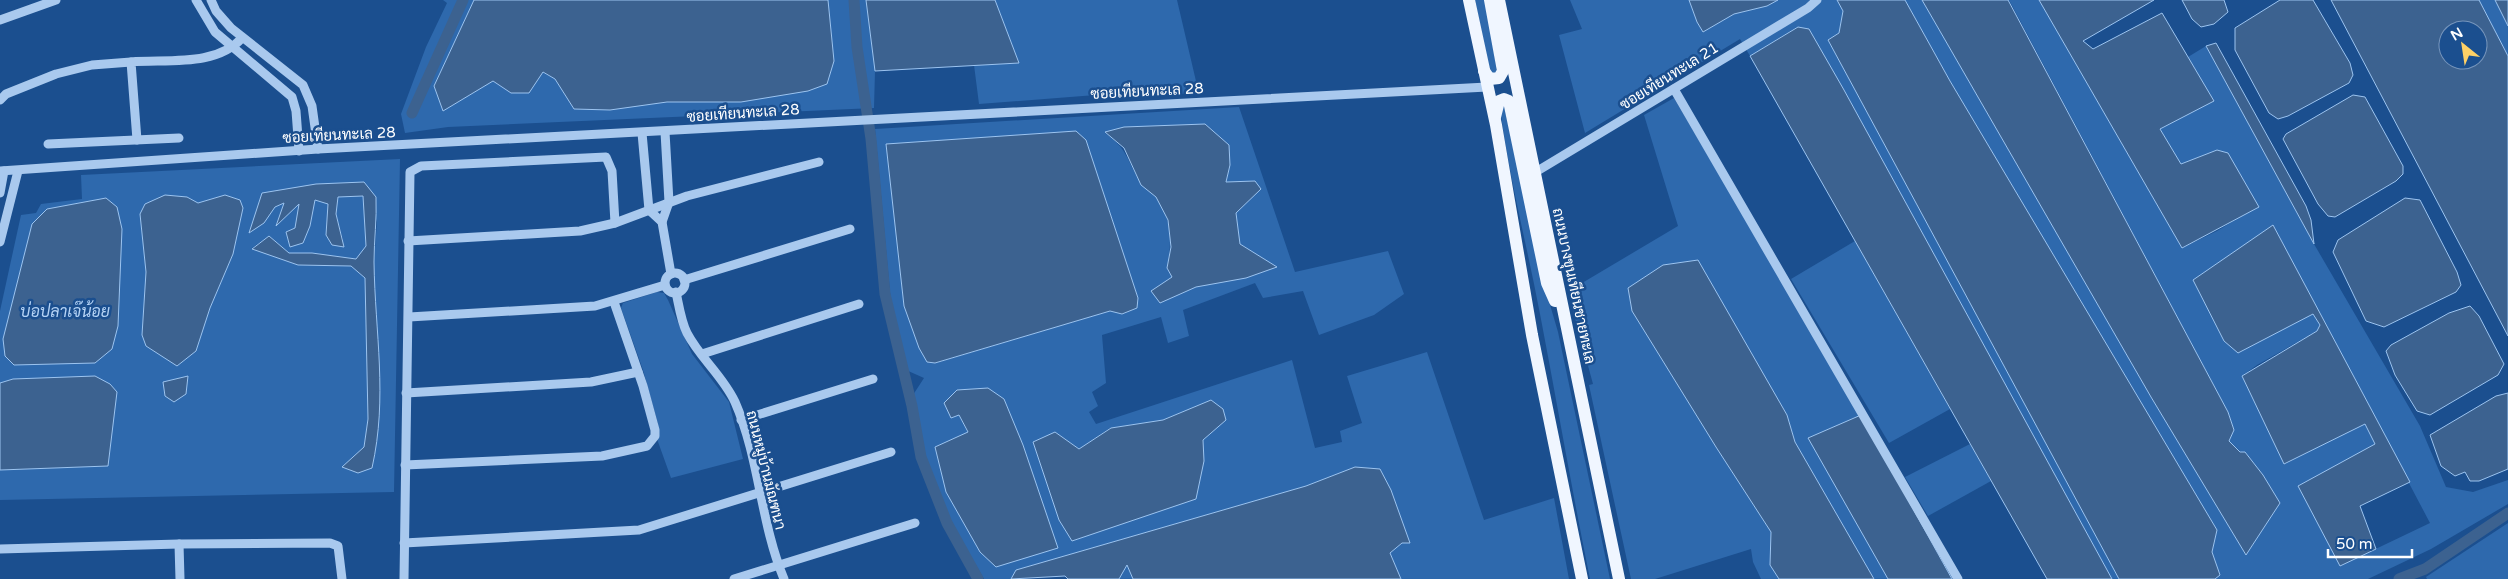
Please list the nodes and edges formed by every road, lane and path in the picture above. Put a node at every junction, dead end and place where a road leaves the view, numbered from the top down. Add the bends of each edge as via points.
1 (56, 0) edge
2 (196, 0) edge
3 (211, 0) edge
4 (1469, 0) edge
5 (1490, 0) edge
6 (1499, 0) edge
7 (1818, 0) edge
8 (0, 20) edge
9 (242, 38) junction
10 (232, 48) junction
11 (131, 62) junction
12 (1484, 71) junction
13 (1488, 87) junction
14 (1674, 89) junction
15 (307, 92) junction
16 (292, 97) junction
17 (0, 100) edge
18 (1495, 119) junction
19 (665, 132) junction
20 (642, 133) junction
21 (179, 138) dead end
22 (138, 140) junction
23 (48, 144) dead end
24 (318, 149) junction
25 (299, 151) junction
26 (819, 162) dead end
27 (18, 170) junction
28 (2, 171) edge
29 (1534, 173) junction
30 (0, 194) edge
31 (669, 202) junction
32 (649, 210) junction
33 (3, 221) edge
34 (662, 222) junction
35 (615, 223) junction
36 (850, 229) dead end
37 (408, 241) junction
38 (0, 242) edge
39 (671, 274) junction
40 (684, 280) junction
41 (665, 285) junction
42 (676, 292) junction
43 (614, 302) junction
44 (859, 304) dead end
45 (409, 317) junction
46 (1565, 325) junction
47 (702, 354) junction
48 (638, 372) junction
49 (873, 379) dead end
50 (406, 393) junction
51 (741, 420) junction
52 (891, 452) dead end
53 (406, 465) junction
54 (760, 493) junction
55 (915, 523) dead end
56 (404, 543) junction
57 (179, 544) junction
58 (0, 549) edge
59 (778, 565) junction
60 (180, 579) edge
61 (342, 579) edge
62 (404, 579) edge
63 (734, 579) edge
64 (784, 579) edge
65 (1582, 579) edge
66 (1619, 579) edge
67 (1958, 579) edge

1 - 8 street
2 - 10 street via 215,32
3 - 9 street via 222,18
4 - 12 main road
5 - 12 main road via 1503,71 1499,78 1490,79
6 - 29 main road, ถนนบางขุนเทียนชายทะเล
7 - 14 street, ซอยเทียนทะเล 21
9 - 10 street
9 - 15 street via 296,79
10 - 11 street via 197,58
10 - 16 street
11 - 17 street via 92,65 56,74 6,94
11 - 22 street
12 - 13 main road
13 - 18 main road
13 - 19 street, ซอยเทียนทะเล 28
14 - 29 street, ซอยเทียนทะเล 21
14 - 67 street
15 - 16 street
15 - 24 street
16 - 25 street
18 - 46 main road via 1499,101 1509,101 1547,283
18 - 65 main road via 1532,334
19 - 20 street, ซอยเทียนทะเล 28
19 - 31 street
20 - 24 street, ซอยเทียนทะเล 28
20 - 32 street
21 - 22 street
22 - 23 street
24 - 25 street, ซอยเทียนทะเล 28
25 - 27 street, ซอยเทียนทะเล 28
26 - 31 street
27 - 28 street, ซอยเทียนทะเล 28
27 - 33 street
28 - 30 street
29 - 46 main road, ถนนบางขุนเทียนชายทะเล
31 - 32 street
31 - 34 street
32 - 34 street
32 - 35 street
33 - 38 street
34 - 39 street
35 - 37 street via 580,231
35 - 37 street via 612,171 606,158 417,166 410,172
36 - 40 street
37 - 45 street
39 - 40 street via 678,274
39 - 41 street
40 - 42 street via 682,289
41 - 42 street via 670,292
41 - 43 street
42 - 47 street, ถนนหมู่บ้านมัณฑนา via 687,333
43 - 45 street via 595,306
43 - 48 street
44 - 47 street
45 - 50 street
46 - 66 main road, ถนนบางขุนเทียนชายทะเล
47 - 51 street, ถนนหมู่บ้านมัณฑนา via 723,382
48 - 50 street via 591,382
48 - 53 street via 655,430 655,436 647,446 602,456
49 - 51 street
50 - 53 street
51 - 54 street, ถนนหมู่บ้านมัณฑนา
52 - 54 street
53 - 56 street
54 - 56 street via 639,530
54 - 59 street, ถนนหมู่บ้านมัณฑนา
55 - 59 street
56 - 62 street
57 - 58 street
57 - 60 street
57 - 61 street via 330,543 338,546
59 - 63 street
59 - 64 street, ถนนหมู่บ้านมัณฑนา

